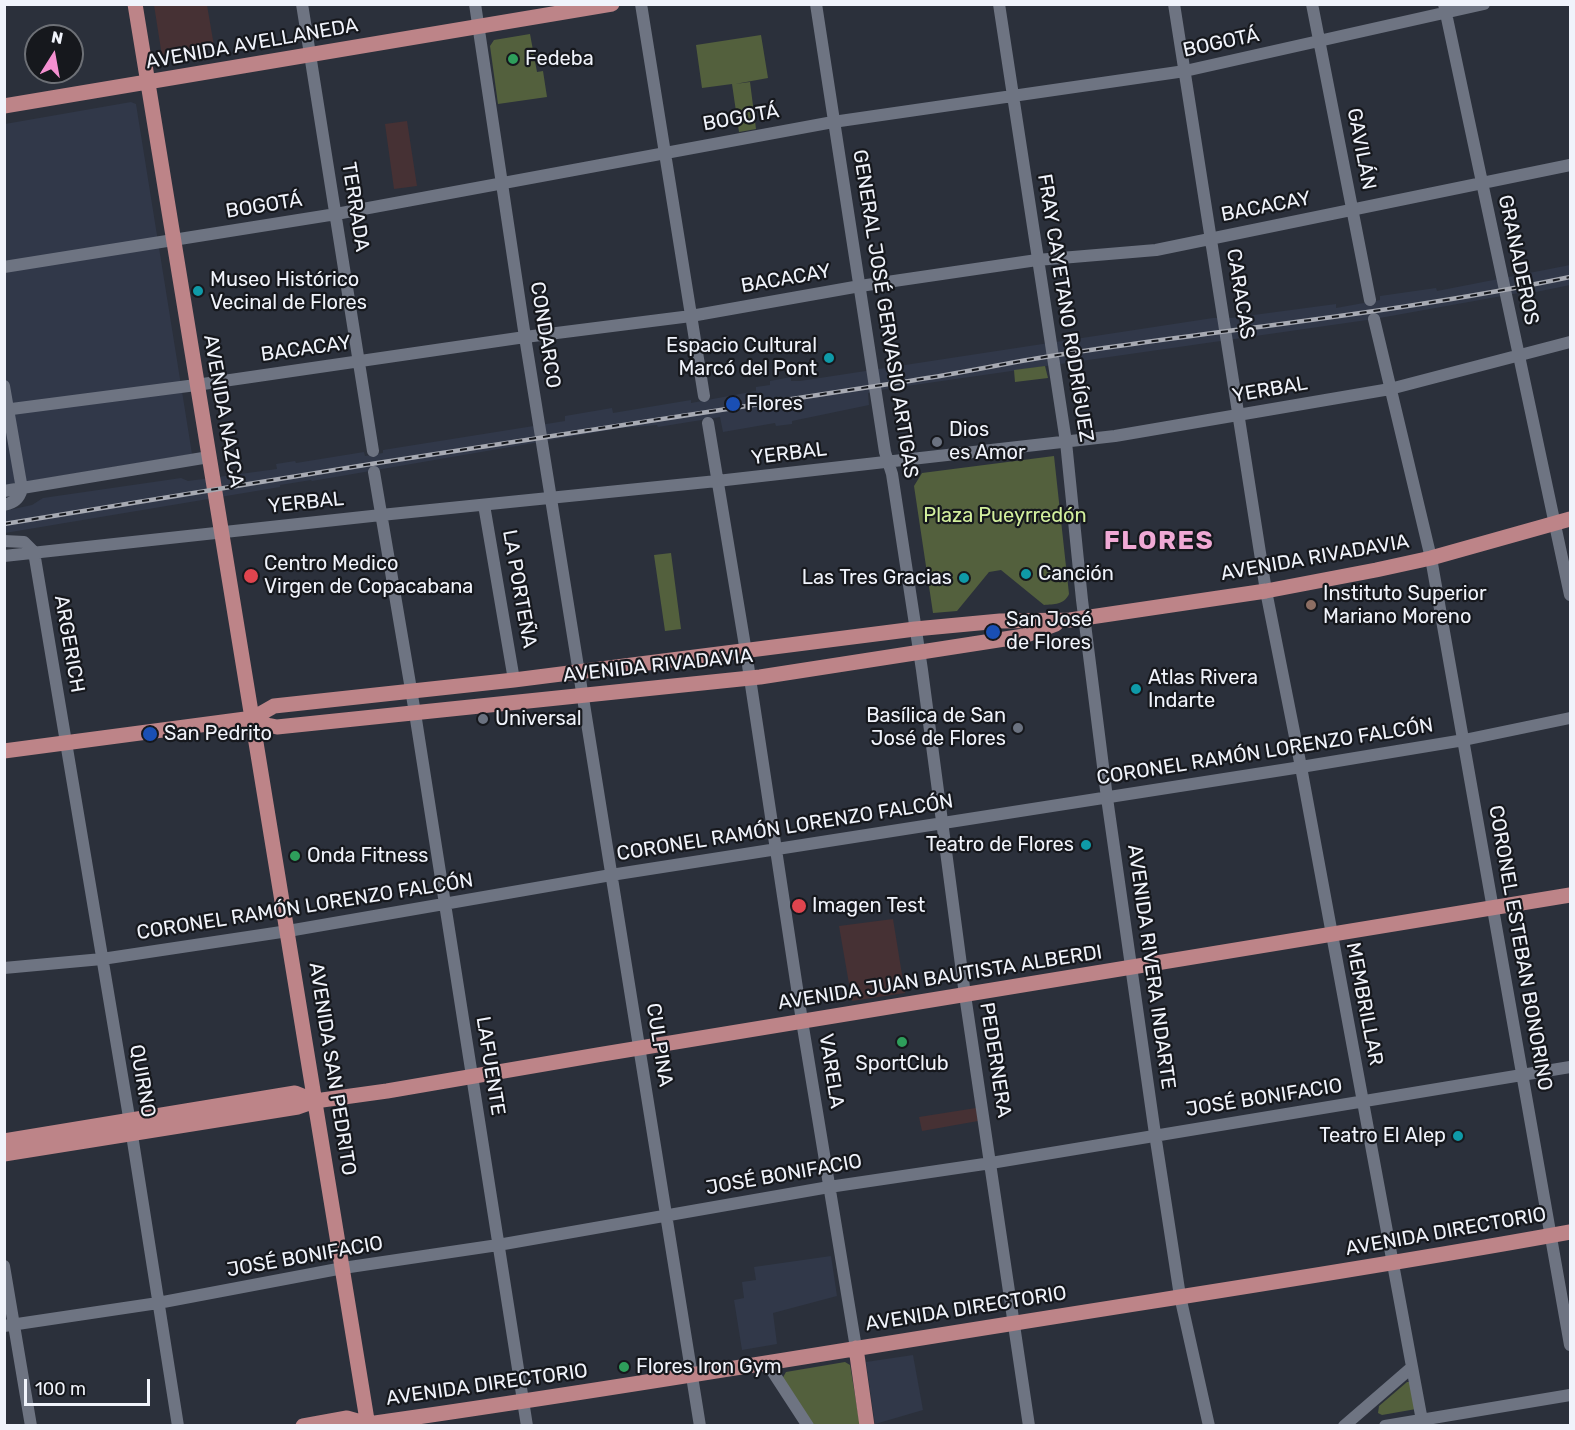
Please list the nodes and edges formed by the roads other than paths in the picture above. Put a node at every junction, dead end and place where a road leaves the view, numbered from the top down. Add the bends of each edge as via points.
1 (135, 4) edge
2 (302, 4) edge
3 (475, 4) edge
4 (612, 4) edge
5 (641, 4) edge
6 (816, 4) edge
7 (999, 4) edge
8 (1174, 4) edge
9 (1312, 4) edge
10 (1484, 4) edge
11 (1445, 9) edge
12 (478, 27) junction
13 (1320, 42) junction
14 (310, 55) junction
15 (1185, 71) junction
16 (148, 83) junction
17 (1013, 97) junction
18 (4, 106) edge
19 (833, 122) junction
20 (666, 152) junction
21 (1570, 165) edge
22 (502, 183) junction
23 (1482, 183) junction
24 (1353, 210) junction
25 (336, 214) junction
26 (1210, 237) junction
27 (173, 240) junction
28 (1037, 260) junction
29 (4, 267) edge
30 (860, 286) junction
31 (1370, 300) dead end
32 (691, 316) junction
33 (1374, 319) dead end
34 (525, 336) junction
35 (1570, 342) edge
36 (1519, 355) junction
37 (358, 361) junction
38 (196, 385) junction
39 (4, 386) edge
40 (1390, 389) junction
41 (704, 396) dead end
42 (7, 409) edge
43 (1240, 415) junction
44 (708, 423) dead end
45 (1066, 442) junction
46 (373, 451) dead end
47 (209, 456) junction
48 (888, 462) junction
49 (374, 472) dead end
50 (717, 482) junction
51 (22, 489) junction
52 (4, 491) edge
53 (552, 497) junction
54 (4, 505) edge
55 (484, 505) junction
56 (381, 515) junction
57 (1563, 521) edge
58 (221, 532) junction
59 (4, 541) edge
60 (34, 552) junction
61 (4, 556) edge
62 (1431, 558) junction
63 (1266, 591) junction
64 (1570, 595) edge
65 (1084, 618) junction
66 (1064, 621) junction
67 (915, 629) junction
68 (919, 651) junction
69 (746, 652) junction
70 (579, 672) junction
71 (749, 677) junction
72 (514, 680) junction
73 (412, 691) junction
74 (583, 695) junction
75 (416, 713) junction
76 (253, 718) junction
77 (1570, 718) edge
78 (1464, 740) junction
79 (66, 742) junction
80 (4, 751) edge
81 (1301, 767) junction
82 (1107, 798) junction
83 (942, 823) junction
84 (777, 850) junction
85 (611, 875) junction
86 (1570, 895) edge
87 (445, 905) junction
88 (1492, 908) junction
89 (288, 931) junction
90 (1331, 936) junction
91 (102, 959) junction
92 (4, 968) edge
93 (1133, 968) junction
94 (965, 994) junction
95 (802, 1021) junction
96 (640, 1048) junction
97 (1570, 1067) edge
98 (471, 1076) junction
99 (1523, 1076) junction
100 (315, 1101) junction
101 (1363, 1102) junction
102 (130, 1127) junction
103 (1155, 1134) junction
104 (4, 1142) edge
105 (4, 1154) edge
106 (991, 1163) junction
107 (829, 1186) junction
108 (666, 1215) junction
109 (1570, 1232) edge
110 (1551, 1236) junction
111 (498, 1245) junction
112 (1392, 1264) junction
113 (4, 1266) edge
114 (343, 1268) junction
115 (1180, 1296) junction
116 (158, 1304) junction
117 (1013, 1323) junction
118 (9, 1325) edge
119 (1570, 1345) edge
120 (856, 1348) junction
121 (767, 1363) junction
122 (1411, 1368) junction
123 (692, 1375) junction
124 (1570, 1395) edge
125 (524, 1402) junction
126 (1422, 1422) edge
127 (31, 1425) edge
128 (178, 1425) edge
129 (303, 1425) edge
130 (367, 1425) edge
131 (527, 1425) edge
132 (700, 1425) edge
133 (808, 1425) edge
134 (867, 1425) edge
135 (1029, 1425) edge
136 (1209, 1425) edge
137 (1344, 1425) edge
138 (1385, 1425) edge

1 - 16 main road, AVENIDA NAZCA
2 - 14 street, TERRADA
3 - 12 street, CONDARCO
4 - 12 main road, AVENIDA AVELLANEDA
5 - 20 street
6 - 19 street, GENERAL JOSÉ GERVASIO ARTIGAS
7 - 17 street, FRAY CAYETANO RODRÍGUEZ
8 - 15 street, CARACAS
9 - 13 street, GAVILÁN
10 - 11 street, BOGOTÁ
11 - 13 street, BOGOTÁ
11 - 23 street, GRANADEROS
12 - 14 main road, AVENIDA AVELLANEDA
12 - 22 street, CONDARCO
13 - 15 street, BOGOTÁ
13 - 24 street, GAVILÁN
14 - 16 main road, AVENIDA AVELLANEDA
14 - 25 street, TERRADA
15 - 17 street, BOGOTÁ
15 - 26 street, CARACAS
16 - 18 main road, AVENIDA AVELLANEDA
16 - 27 main road, AVENIDA NAZCA
17 - 19 street, BOGOTÁ
17 - 28 street, FRAY CAYETANO RODRÍGUEZ
19 - 20 street, BOGOTÁ
19 - 30 street, GENERAL JOSÉ GERVASIO ARTIGAS
20 - 22 street, BOGOTÁ
20 - 32 street
21 - 23 street, BACACAY
22 - 25 street, BOGOTÁ
22 - 34 street, CONDARCO
23 - 24 street, BACACAY
23 - 36 street, GRANADEROS
24 - 26 street, BACACAY
24 - 31 street, GAVILÁN
25 - 27 street, BOGOTÁ
25 - 37 street, TERRADA
26 - 28 street, BACACAY via 1156,250
26 - 43 street, CARACAS
27 - 29 street, BOGOTÁ
27 - 38 main road, AVENIDA NAZCA
28 - 30 street, BACACAY
28 - 45 street, FRAY CAYETANO RODRÍGUEZ
30 - 32 street, BACACAY
30 - 48 street, GENERAL JOSÉ GERVASIO ARTIGAS
32 - 34 street, BACACAY
32 - 41 street
33 - 40 street
34 - 37 street, BACACAY
34 - 53 street, CONDARCO
35 - 36 street, YERBAL
36 - 40 street, YERBAL
36 - 57 street, GRANADEROS
37 - 38 street, BACACAY
37 - 46 street, TERRADA
38 - 42 street, BACACAY
38 - 47 main road, AVENIDA NAZCA
39 - 42 street
40 - 43 street, YERBAL
40 - 62 street
42 - 51 street
43 - 45 street, YERBAL
43 - 63 street, CARACAS
44 - 50 street, VARELA
45 - 48 street, YERBAL
45 - 65 street, FRAY CAYETANO RODRÍGUEZ
47 - 51 street
47 - 58 main road, AVENIDA NAZCA
48 - 50 street, YERBAL
48 - 67 street, GENERAL JOSÉ GERVASIO ARTIGAS
49 - 56 street
50 - 53 street, YERBAL
50 - 69 street, VARELA
51 - 52 street
51 - 54 street via 15,502
53 - 55 street, YERBAL
53 - 70 street, CONDARCO
55 - 56 street, YERBAL
55 - 72 street, LA PORTEÑA
56 - 58 street, YERBAL
56 - 73 street
57 - 62 main road, AVENIDA RIVADAVIA
57 - 64 street, GRANADEROS
58 - 60 street, YERBAL
58 - 76 main road, AVENIDA NAZCA
59 - 60 street via 24,542
60 - 61 street, YERBAL
60 - 79 street, ARGERICH
62 - 63 main road, AVENIDA RIVADAVIA
62 - 78 street, CORONEL ESTEBAN BONORINO
63 - 65 main road, AVENIDA RIVADAVIA
63 - 81 street, MEMBRILLAR
65 - 66 main road, AVENIDA RIVADAVIA
65 - 82 street, AVENIDA RIVERA INDARTE
66 - 67 main road, AVENIDA RIVADAVIA via 1009,620
66 - 68 main road, AVENIDA RIVADAVIA via 1024,636
67 - 68 street, PEDERNERA
67 - 69 main road, AVENIDA RIVADAVIA
68 - 71 main road, AVENIDA RIVADAVIA
68 - 83 street, PEDERNERA
69 - 70 main road, AVENIDA RIVADAVIA
69 - 71 street, VARELA
70 - 72 main road, AVENIDA RIVADAVIA
70 - 74 street, CULPINA
71 - 74 main road, AVENIDA RIVADAVIA
71 - 84 street, VARELA
72 - 73 main road, AVENIDA RIVADAVIA
73 - 75 street, LAFUENTE
73 - 76 main road, AVENIDA RIVADAVIA via 274,706
74 - 75 main road, AVENIDA RIVADAVIA
74 - 85 street, CULPINA
75 - 76 main road, AVENIDA RIVADAVIA via 277,728
75 - 87 street, LAFUENTE
76 - 79 main road, AVENIDA RIVADAVIA
76 - 89 main road, AVENIDA SAN PEDRITO
77 - 78 street, CORONEL RAMÓN LORENZO FALCÓN
78 - 81 street, CORONEL RAMÓN LORENZO FALCÓN
78 - 88 street, CORONEL ESTEBAN BONORINO
79 - 80 main road, AVENIDA RIVADAVIA
79 - 91 street, QUIRNO
81 - 82 street, CORONEL RAMÓN LORENZO FALCÓN
81 - 90 street, MEMBRILLAR
82 - 83 street, CORONEL RAMÓN LORENZO FALCÓN
82 - 93 street, AVENIDA RIVERA INDARTE
83 - 84 street, CORONEL RAMÓN LORENZO FALCÓN
83 - 94 street, PEDERNERA
84 - 85 street, CORONEL RAMÓN LORENZO FALCÓN
84 - 95 street, VARELA
85 - 87 street, CORONEL RAMÓN LORENZO FALCÓN
85 - 96 street, CULPINA
86 - 88 main road, AVENIDA JUAN BAUTISTA ALBERDI
87 - 89 street, CORONEL RAMÓN LORENZO FALCÓN
87 - 98 street, LAFUENTE
88 - 90 main road, AVENIDA JUAN BAUTISTA ALBERDI
88 - 99 street, CORONEL ESTEBAN BONORINO
89 - 91 street, CORONEL RAMÓN LORENZO FALCÓN
89 - 100 main road, AVENIDA SAN PEDRITO
90 - 93 main road, AVENIDA JUAN BAUTISTA ALBERDI
90 - 101 street, MEMBRILLAR
91 - 92 street, CORONEL RAMÓN LORENZO FALCÓN
91 - 102 street, QUIRNO
93 - 94 main road, AVENIDA JUAN BAUTISTA ALBERDI
93 - 103 street, AVENIDA RIVERA INDARTE
94 - 95 main road, AVENIDA JUAN BAUTISTA ALBERDI
94 - 106 street, PEDERNERA
95 - 96 main road, AVENIDA JUAN BAUTISTA ALBERDI
95 - 107 street, VARELA
96 - 98 main road, AVENIDA JUAN BAUTISTA ALBERDI
96 - 108 street, CULPINA
97 - 99 street, JOSÉ BONIFACIO
98 - 100 main road, AVENIDA JUAN BAUTISTA ALBERDI
98 - 111 street, LAFUENTE
99 - 101 street, JOSÉ BONIFACIO
99 - 110 street, CORONEL ESTEBAN BONORINO
100 - 102 main road, AVENIDA JUAN BAUTISTA ALBERDI via 298,1107
100 - 114 main road, AVENIDA SAN PEDRITO
101 - 103 street, JOSÉ BONIFACIO
101 - 112 street, MEMBRILLAR
102 - 104 main road, AVENIDA JUAN BAUTISTA ALBERDI
102 - 105 main road, AVENIDA JUAN BAUTISTA ALBERDI
102 - 116 street, QUIRNO
103 - 106 street, JOSÉ BONIFACIO
103 - 115 street, AVENIDA RIVERA INDARTE
106 - 107 street, JOSÉ BONIFACIO
106 - 117 street, PEDERNERA
107 - 108 street, JOSÉ BONIFACIO
107 - 120 street, VARELA
108 - 111 street, JOSÉ BONIFACIO
108 - 123 street, CULPINA
109 - 110 main road, AVENIDA DIRECTORIO
110 - 112 main road, AVENIDA DIRECTORIO
110 - 119 street, CORONEL ESTEBAN BONORINO
111 - 114 street, JOSÉ BONIFACIO
111 - 125 street, LAFUENTE
112 - 115 main road, AVENIDA DIRECTORIO
112 - 122 street, MEMBRILLAR
113 - 118 street
114 - 116 street, JOSÉ BONIFACIO
114 - 130 main road, AVENIDA SAN PEDRITO
115 - 117 main road, AVENIDA DIRECTORIO
115 - 136 street, AVENIDA RIVERA INDARTE
116 - 118 street, JOSÉ BONIFACIO
116 - 128 street, QUIRNO
117 - 120 main road, AVENIDA DIRECTORIO
117 - 135 street, PEDERNERA
118 - 127 street
120 - 121 main road, AVENIDA DIRECTORIO
120 - 134 main road, VARELA
121 - 123 main road, AVENIDA DIRECTORIO
121 - 133 street
122 - 126 street, MEMBRILLAR
122 - 137 street
123 - 125 main road, AVENIDA DIRECTORIO
123 - 132 street, CULPINA
124 - 126 street
125 - 130 main road, AVENIDA DIRECTORIO
125 - 131 street, LAFUENTE
126 - 138 street
129 - 130 main road, AVENIDA DIRECTORIO via 347,1418

